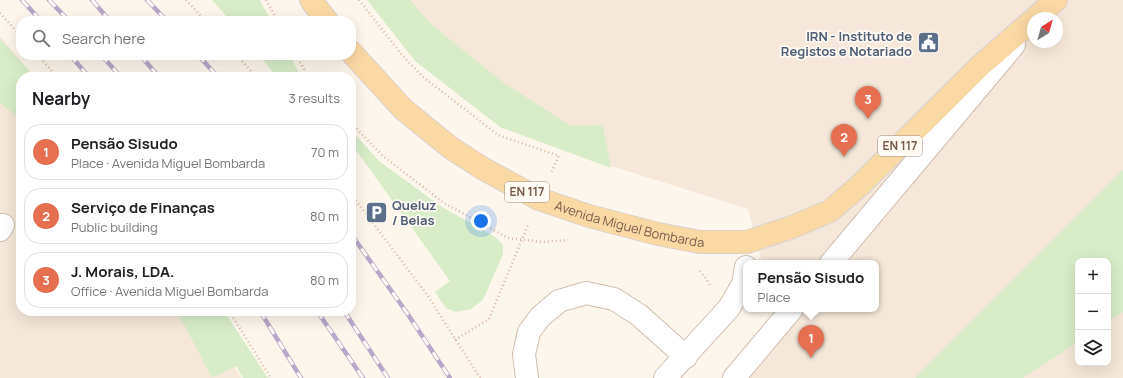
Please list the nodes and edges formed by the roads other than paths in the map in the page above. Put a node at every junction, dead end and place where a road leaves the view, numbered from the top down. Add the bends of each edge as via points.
1 (311, 0) edge
2 (323, 16) edge
3 (1027, 25) edge
4 (1027, 29) edge
5 (356, 57) edge
6 (747, 242) junction
7 (747, 260) edge
8 (834, 260) edge
9 (743, 284) edge
10 (789, 312) edge
11 (686, 357) junction
12 (527, 378) edge
13 (665, 378) edge
14 (734, 378) edge

1 - 2 main road
3 - 6 main road, Avenida Miguel Bombarda / EN 117 via 981,65 858,187 830,210 792,227
4 - 8 street
5 - 6 main road, Avenida Miguel Bombarda / EN 117 via 403,109 451,148 482,168 539,198 589,216 658,234 700,242
6 - 7 street
9 - 11 street via 729,308
10 - 14 street
11 - 12 street via 639,315 614,299 586,293 559,301 540,317 530,332 524,354
11 - 13 street

